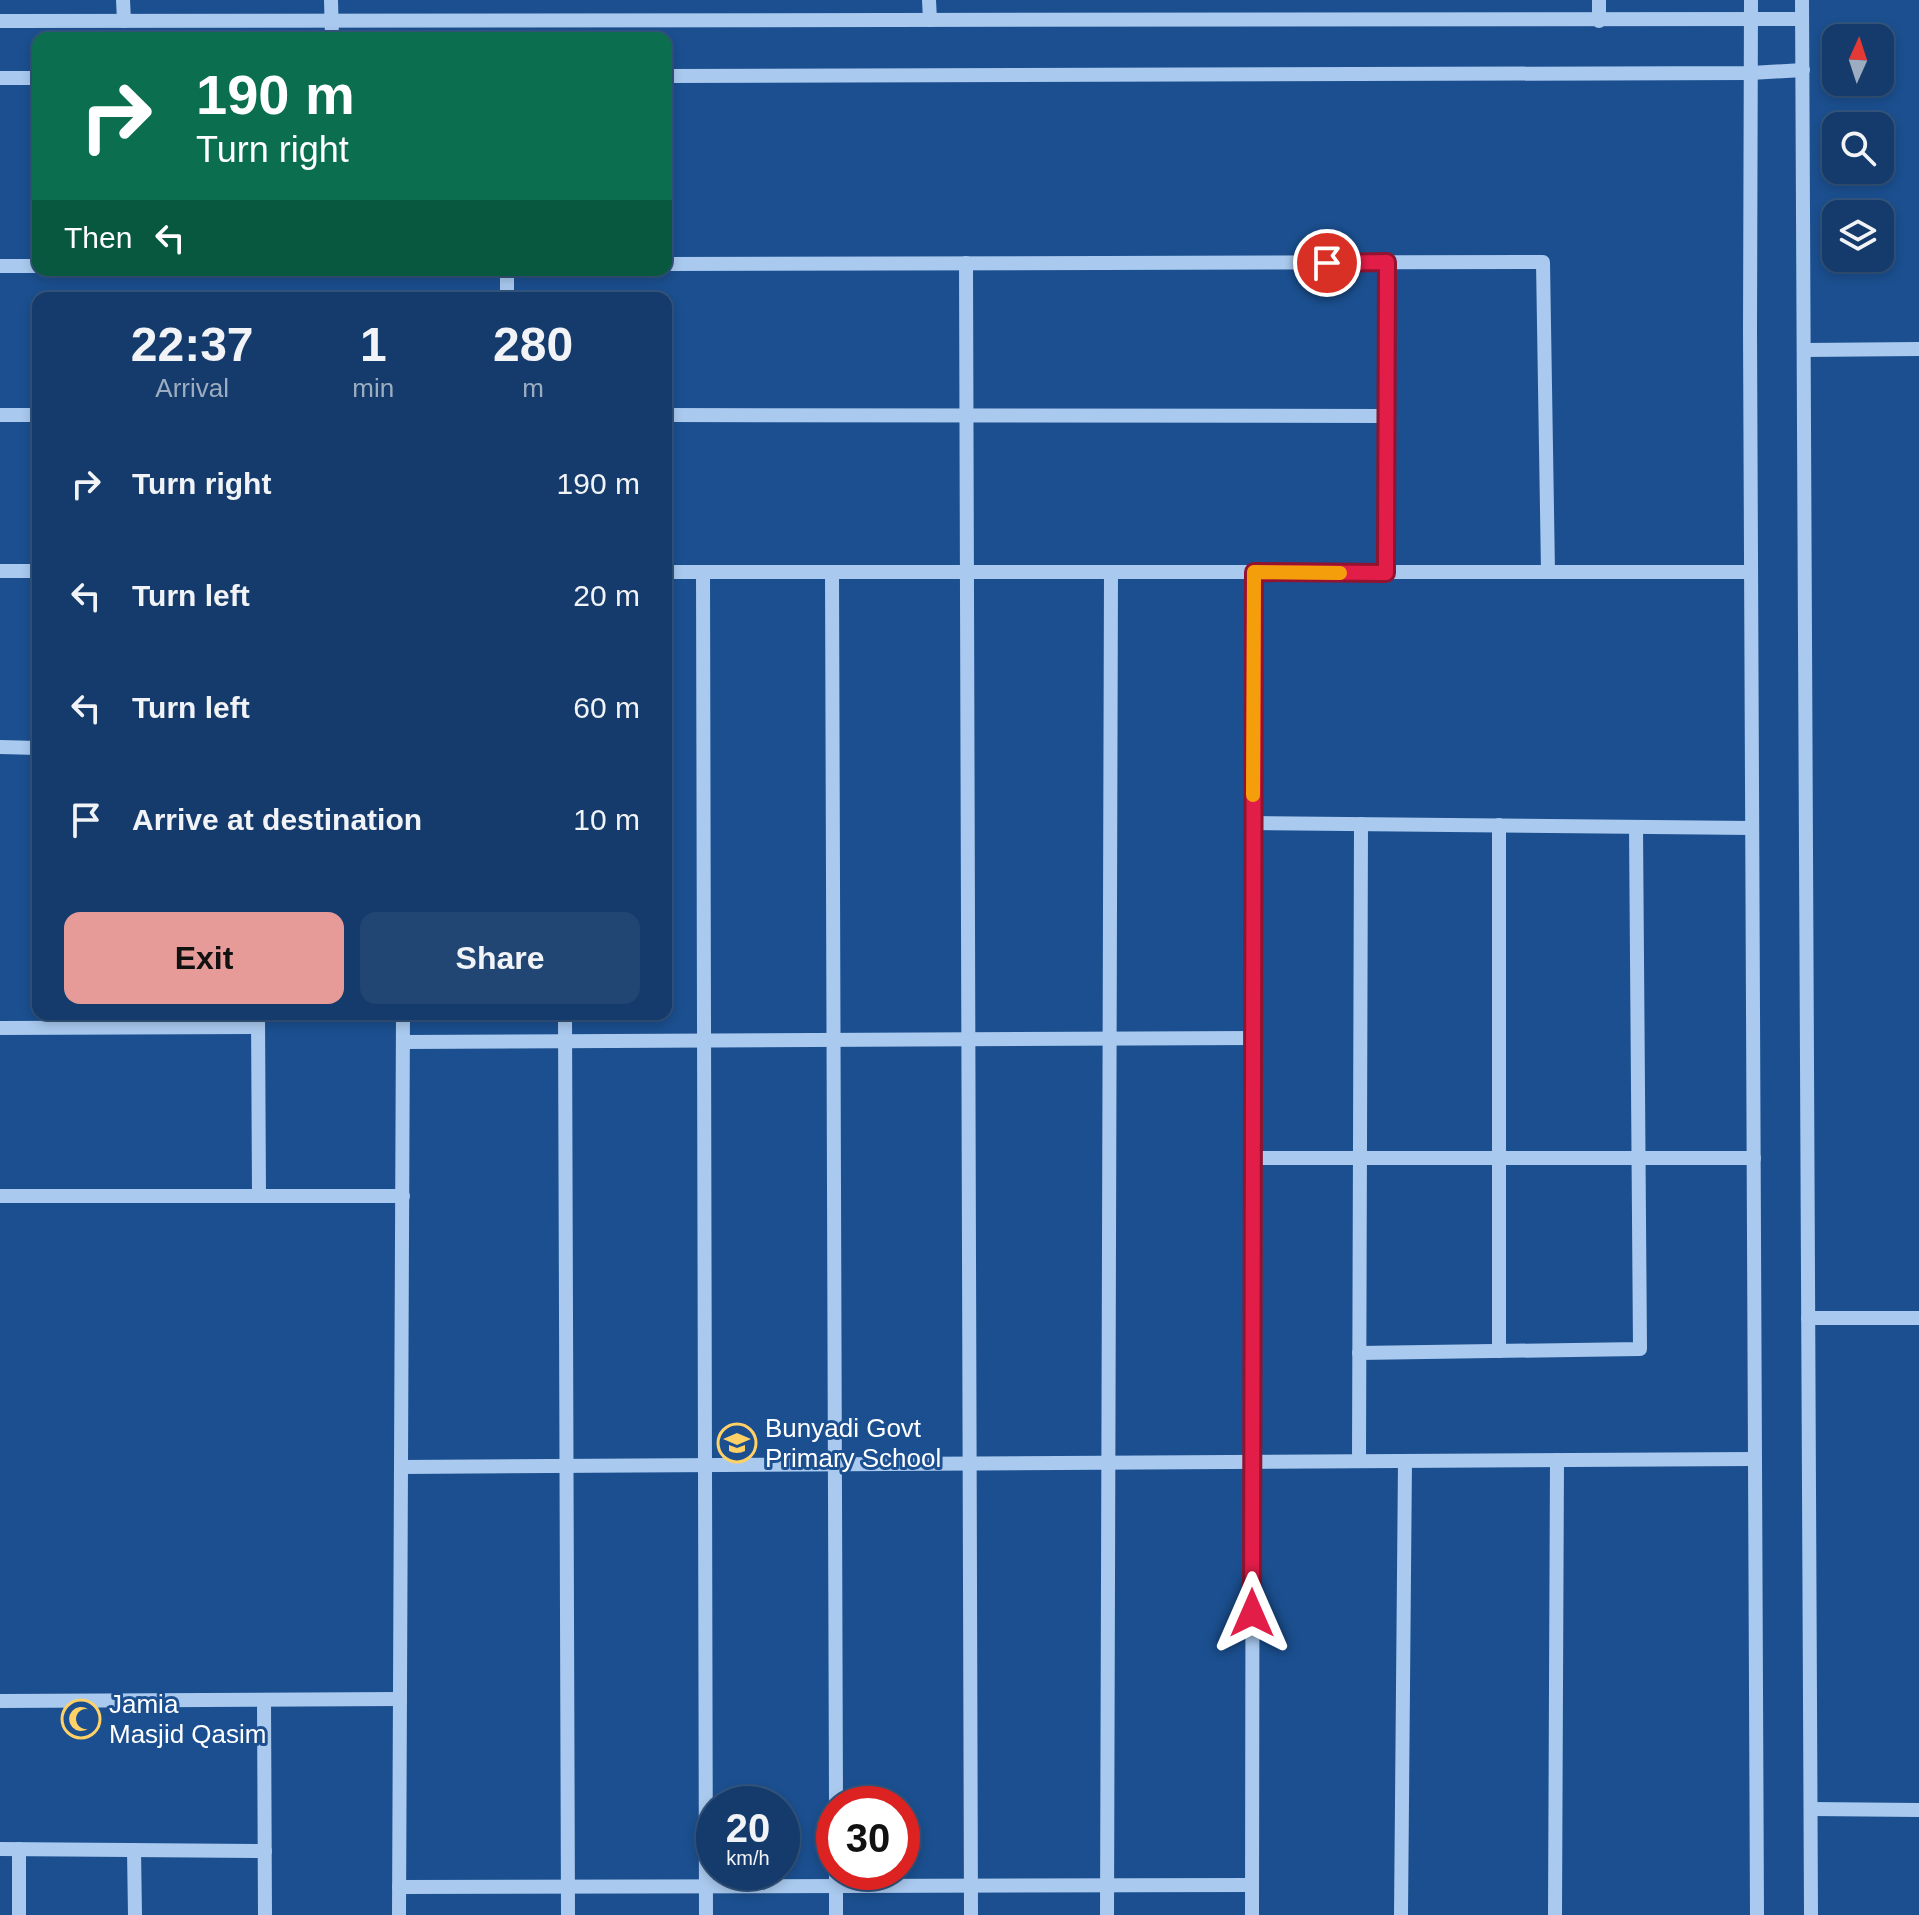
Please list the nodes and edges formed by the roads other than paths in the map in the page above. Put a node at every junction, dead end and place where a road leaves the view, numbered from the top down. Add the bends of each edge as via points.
1 (123, 0) edge
2 (331, 0) edge
3 (929, 0) edge
4 (1599, 0) edge
5 (1751, 0) edge
6 (1802, 0) edge
7 (1802, 19) junction
8 (930, 20) junction
9 (0, 21) edge
10 (124, 21) junction
11 (331, 21) junction
12 (1599, 21) junction
13 (1751, 21) junction
14 (332, 32) edge
15 (1803, 70) junction
16 (1751, 73) junction
17 (672, 76) edge
18 (0, 78) edge
19 (32, 78) edge
20 (1387, 262) junction
21 (966, 263) junction
22 (672, 264) edge
23 (0, 266) edge
24 (32, 266) edge
25 (1919, 349) edge
26 (1804, 350) junction
27 (0, 415) edge
28 (32, 415) edge
29 (672, 415) edge
30 (967, 415) junction
31 (1386, 416) junction
32 (0, 571) edge
33 (32, 571) edge
34 (672, 572) edge
35 (703, 572) junction
36 (832, 572) junction
37 (968, 572) junction
38 (1111, 572) junction
39 (1254, 572) junction
40 (1548, 572) junction
41 (1751, 572) junction
42 (1386, 573) junction
43 (0, 747) edge
44 (32, 748) edge
45 (1253, 823) junction
46 (1361, 824) junction
47 (1499, 825) junction
48 (1636, 827) junction
49 (1752, 828) junction
50 (403, 1020) edge
51 (565, 1020) edge
52 (258, 1021) edge
53 (0, 1028) edge
54 (1110, 1038) junction
55 (1253, 1038) junction
56 (969, 1039) junction
57 (834, 1040) junction
58 (704, 1041) junction
59 (403, 1042) junction
60 (566, 1042) junction
61 (1253, 1158) junction
62 (1360, 1158) junction
63 (1499, 1158) junction
64 (1638, 1158) junction
65 (1754, 1158) junction
66 (0, 1196) edge
67 (259, 1196) junction
68 (403, 1196) junction
69 (1808, 1318) junction
70 (1919, 1318) edge
71 (1499, 1351) junction
72 (1359, 1353) junction
73 (1755, 1459) junction
74 (1557, 1460) junction
75 (1359, 1461) junction
76 (1405, 1461) junction
77 (1108, 1462) junction
78 (1252, 1462) junction
79 (970, 1463) junction
80 (835, 1464) junction
81 (705, 1465) junction
82 (567, 1466) junction
83 (401, 1467) junction
84 (400, 1699) junction
85 (264, 1700) junction
86 (0, 1701) edge
87 (706, 1786) edge
88 (836, 1786) edge
89 (1811, 1809) junction
90 (1919, 1810) edge
91 (0, 1849) edge
92 (19, 1849) junction
93 (134, 1850) junction
94 (265, 1851) junction
95 (920, 1883) edge
96 (1252, 1885) junction
97 (971, 1886) junction
98 (1107, 1886) junction
99 (399, 1887) junction
100 (568, 1887) junction
101 (696, 1887) edge
102 (706, 1890) edge
103 (836, 1890) edge
104 (19, 1915) edge
105 (135, 1915) edge
106 (265, 1915) edge
107 (399, 1915) edge
108 (568, 1915) edge
109 (706, 1915) edge
110 (836, 1915) edge
111 (971, 1915) edge
112 (1107, 1915) edge
113 (1252, 1915) edge
114 (1401, 1915) edge
115 (1555, 1915) edge
116 (1757, 1915) edge
117 (1811, 1915) edge

1 - 10 street
2 - 11 street
3 - 8 street
4 - 12 street
5 - 13 street
6 - 7 street
7 - 13 street
7 - 15 street
8 - 11 street
8 - 12 street
9 - 10 street
10 - 11 street
11 - 14 street
12 - 13 street
13 - 16 street
15 - 16 street
15 - 26 street
16 - 17 street
16 - 41 street
18 - 19 street
20 - 21 street
20 - 31 street
20 - 40 street via 1543,262
21 - 22 street
21 - 30 street
23 - 24 street
25 - 26 street
26 - 69 street
27 - 28 street
29 - 30 street
30 - 31 street
30 - 37 street
31 - 42 street
32 - 33 street
34 - 35 street
35 - 36 street
35 - 58 street
36 - 37 street
36 - 57 street
37 - 38 street
37 - 56 street
38 - 39 street
38 - 54 street
39 - 42 street
39 - 45 street
40 - 41 street
40 - 42 street
41 - 49 street
43 - 44 street
45 - 46 street
45 - 55 street
46 - 47 street
46 - 62 street
47 - 48 street
47 - 63 street
48 - 49 street
48 - 64 street
49 - 65 street
50 - 59 street
51 - 60 street
52 - 53 street
52 - 67 street
54 - 55 street
54 - 56 street
54 - 77 street
55 - 61 street
56 - 57 street
56 - 79 street
57 - 58 street
57 - 80 street
58 - 60 street
58 - 81 street
59 - 60 street
59 - 68 street
60 - 82 street
61 - 62 street
61 - 78 street
62 - 63 street
62 - 72 street
63 - 64 street
63 - 71 street
64 - 65 street
64 - 71 street via 1640,1349
65 - 73 street
66 - 67 street
67 - 68 street
68 - 83 street
69 - 70 street
69 - 89 street
71 - 72 street
72 - 75 street
73 - 74 street
73 - 116 street
74 - 76 street
74 - 115 street
75 - 76 street
75 - 78 street
76 - 114 street
77 - 78 street
77 - 79 street
77 - 98 street
78 - 96 street
79 - 80 street
79 - 97 street
80 - 81 street
80 - 88 street
81 - 82 street
81 - 87 street
82 - 83 street
82 - 100 street
83 - 84 street
84 - 85 street
84 - 99 street
85 - 86 street
85 - 94 street
89 - 90 street
89 - 117 street
91 - 92 street
92 - 93 street
92 - 104 street
93 - 94 street
93 - 105 street
94 - 106 street
95 - 97 street
96 - 98 street
96 - 113 street
97 - 98 street
97 - 111 street
98 - 112 street
99 - 100 street
99 - 107 street
100 - 101 street
100 - 108 street
102 - 109 street
103 - 110 street

